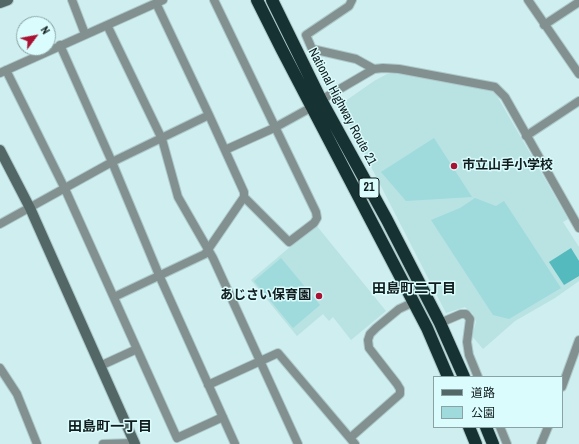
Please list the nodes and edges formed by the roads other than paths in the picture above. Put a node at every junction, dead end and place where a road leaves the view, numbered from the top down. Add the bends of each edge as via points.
1 (8, 0) edge
2 (72, 0) edge
3 (214, 0) edge
4 (257, 0) edge
5 (272, 0) edge
6 (352, 0) edge
7 (528, 0) edge
8 (159, 2) edge
9 (579, 2) edge
10 (0, 4) edge
11 (107, 25) junction
12 (544, 25) junction
13 (85, 34) junction
14 (60, 45) junction
15 (374, 69) junction
16 (3, 72) edge
17 (579, 74) edge
18 (579, 101) edge
19 (317, 103) junction
20 (209, 116) junction
21 (274, 128) junction
22 (526, 136) junction
23 (162, 139) junction
24 (225, 150) junction
25 (0, 151) edge
26 (112, 162) junction
27 (65, 189) junction
28 (244, 197) junction
29 (30, 208) junction
30 (0, 224) edge
31 (579, 228) edge
32 (207, 251) junction
33 (159, 275) junction
34 (114, 297) junction
35 (414, 302) junction
36 (440, 323) junction
37 (579, 340) edge
38 (137, 349) junction
39 (260, 361) junction
40 (100, 366) junction
41 (0, 368) edge
42 (448, 376) edge
43 (464, 376) edge
44 (478, 376) edge
45 (563, 384) edge
46 (208, 385) junction
47 (223, 417) junction
48 (469, 428) edge
49 (486, 428) edge
50 (500, 428) edge
51 (548, 428) edge
52 (352, 441) edge
53 (37, 444) edge
54 (103, 444) edge
55 (134, 444) edge
56 (235, 444) edge
57 (298, 444) edge
58 (476, 444) edge
59 (493, 444) edge
60 (507, 444) edge
61 (541, 444) edge

1 - 10 street
2 - 13 street
3 - 21 street
4 - 19 highway, National Highway Route 21 / 21 via 280,48
5 - 19 highway, National Highway Route 21 / 21
6 - 15 street via 349,6 306,35 312,49 356,59
7 - 12 street
8 - 11 street
8 - 20 street
9 - 12 street
11 - 13 street
11 - 23 street
12 - 17 street
13 - 14 street
14 - 16 street
14 - 26 street
15 - 19 street
15 - 22 street via 399,69 495,87 505,97
16 - 27 street
18 - 22 street
19 - 21 street
19 - 35 highway, National Highway Route 21 / 21
19 - 36 highway, National Highway Route 21 / 21 via 387,220
20 - 23 street
20 - 24 street
21 - 24 street
21 - 28 street via 317,218 289,242
22 - 31 street
23 - 26 street
23 - 32 street via 178,197
24 - 28 street
25 - 29 street
26 - 27 street
26 - 33 street
27 - 29 street
27 - 34 street
28 - 32 street
29 - 30 street
29 - 40 street
32 - 33 street
32 - 39 street via 213,258
33 - 34 street
33 - 46 street
34 - 38 street
35 - 42 highway, National Highway Route 21 / 21
35 - 52 street via 399,309 370,334 369,348 397,384 400,394
36 - 43 highway, National Highway Route 21 / 21
36 - 44 street via 461,314 466,314 470,319 469,355
37 - 45 street
38 - 40 street
38 - 47 street via 177,438
39 - 46 street
39 - 52 street via 278,353
39 - 57 street
40 - 55 street
41 - 53 street via 17,394
46 - 47 street
47 - 56 street
48 - 58 highway
49 - 59 highway
50 - 60 street
51 - 61 street
54 - 55 street

